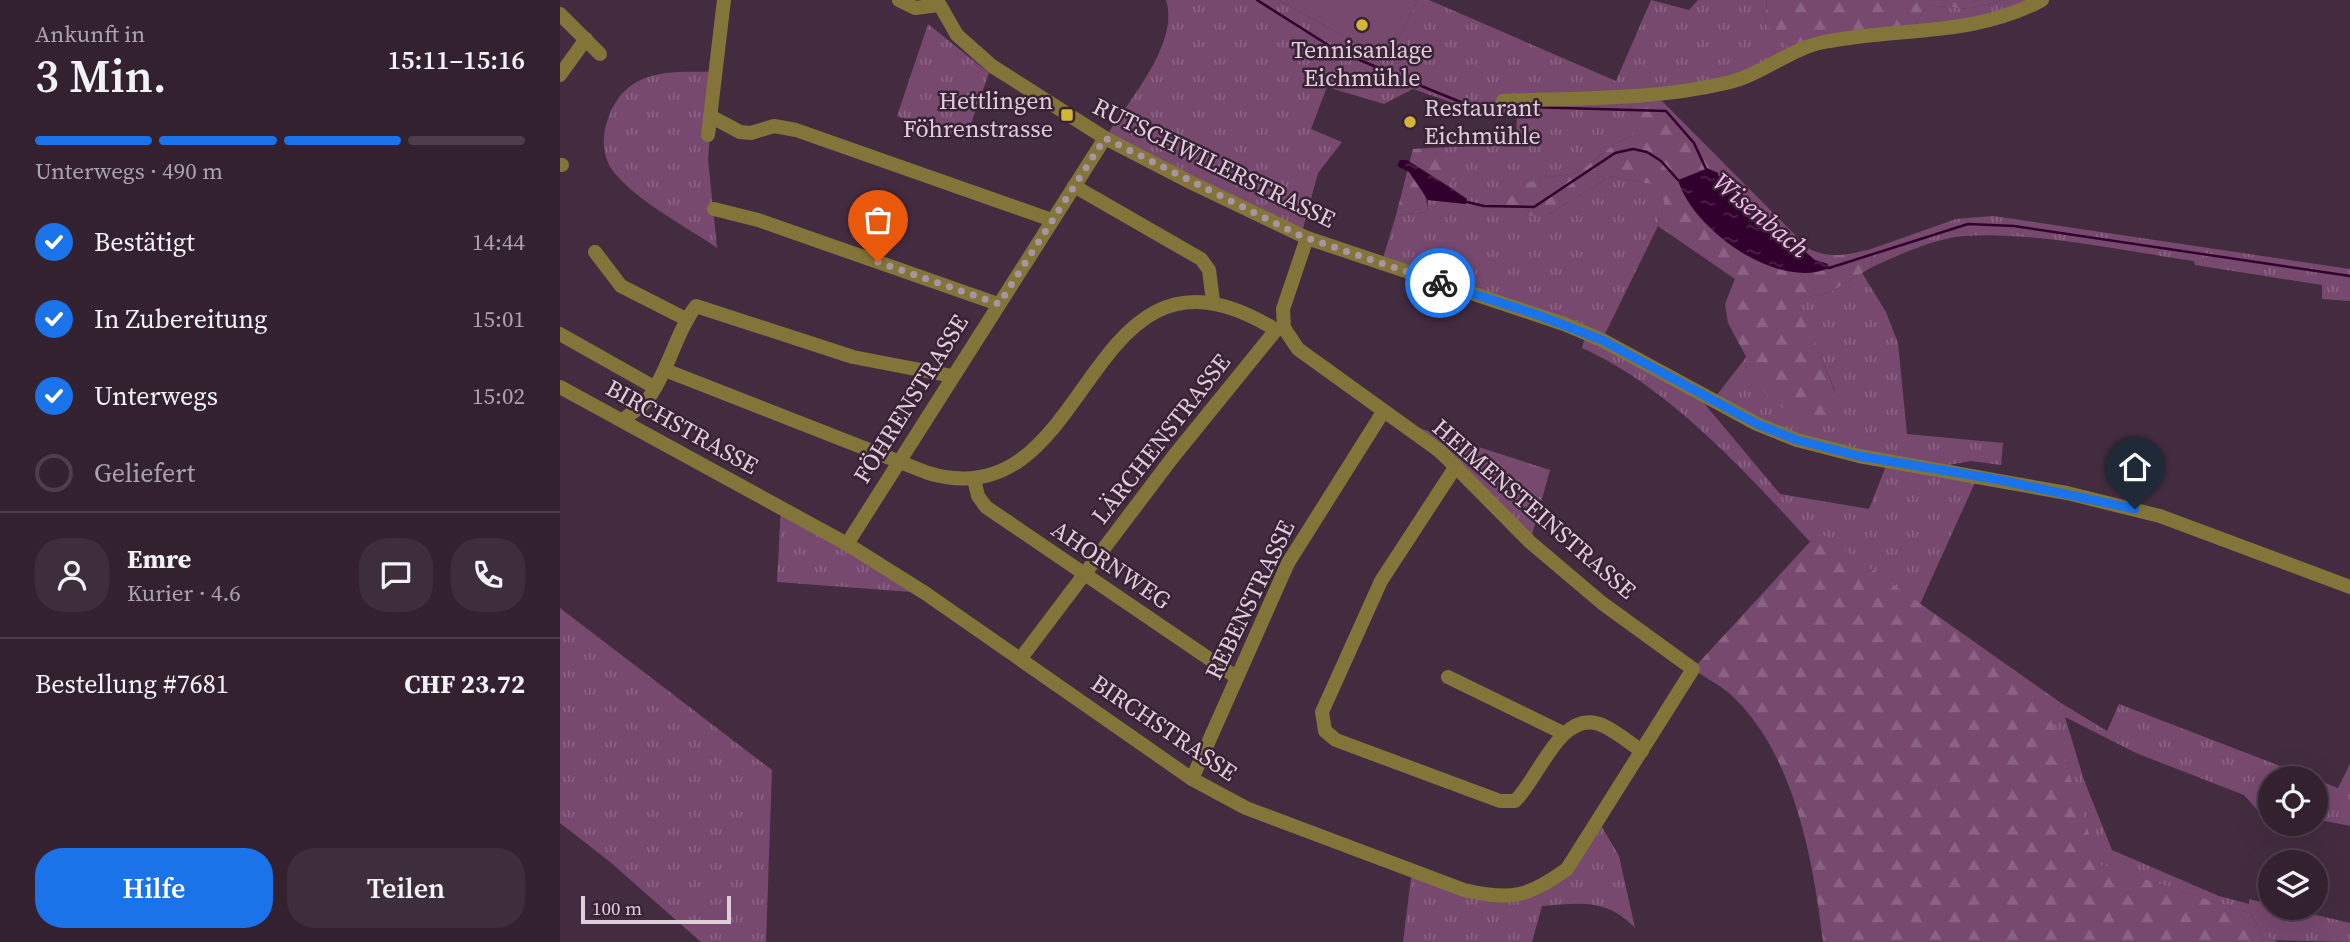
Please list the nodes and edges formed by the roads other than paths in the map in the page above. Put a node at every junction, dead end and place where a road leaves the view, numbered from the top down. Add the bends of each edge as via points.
1 (724, 0) edge
2 (900, 0) edge
3 (2042, 0) edge
4 (938, 2) edge
5 (560, 14) edge
6 (586, 39) junction
7 (600, 54) dead end
8 (560, 75) edge
9 (1503, 101) dead end
10 (710, 116) junction
11 (708, 135) dead end
12 (1105, 138) junction
13 (1074, 186) junction
14 (714, 209) dead end
15 (1052, 220) junction
16 (1307, 238) junction
17 (595, 252) dead end
18 (1213, 301) junction
19 (999, 304) junction
20 (686, 319) junction
21 (1280, 329) junction
22 (560, 334) edge
23 (665, 370) junction
24 (952, 376) junction
25 (560, 387) edge
26 (654, 387) junction
27 (1383, 412) junction
28 (623, 420) junction
29 (898, 461) junction
30 (1457, 466) junction
31 (974, 480) junction
32 (847, 544) junction
33 (1084, 575) junction
34 (2350, 587) edge
35 (1021, 658) junction
36 (1693, 669) joint
37 (1236, 677) junction
38 (1448, 677) dead end
39 (1563, 733) junction
40 (1642, 751) junction
41 (1192, 779) junction

1 - 10 street
2 - 4 street via 915,8
3 - 9 street via 2002,19 1965,27 1823,42 1795,50 1727,83 1656,95
4 - 12 street, RUTSCHWILERSTRASSE via 957,35 972,50
5 - 6 street
6 - 7 street
6 - 8 street
10 - 11 street
10 - 15 street via 740,132 774,126 796,130
12 - 13 street, FÖHRENSTRASSE
12 - 16 street, RUTSCHWILERSTRASSE
13 - 15 street, FÖHRENSTRASSE
13 - 18 street via 1200,259 1209,270
14 - 19 street
15 - 19 street, FÖHRENSTRASSE
16 - 21 street
16 - 34 street, RUTSCHWILERSTRASSE via 1575,328 1757,424 1797,440 2160,516
17 - 20 street via 621,286
18 - 21 street
18 - 31 street via 1150,314 1123,335 1045,440 1013,466
19 - 24 street, FÖHRENSTRASSE
20 - 23 street
20 - 24 street via 696,306 853,357
21 - 27 street, HEIMENSTEINSTRASSE via 1298,349
21 - 33 street, LÄRCHENSTRASSE via 1173,457
22 - 26 street
23 - 26 street
23 - 29 street
24 - 29 street, FÖHRENSTRASSE
25 - 28 street, BIRCHSTRASSE
26 - 28 street via 648,400
27 - 30 street, HEIMENSTEINSTRASSE
27 - 37 street, REBENSTRASSE via 1288,563
28 - 32 street, BIRCHSTRASSE
29 - 31 street via 941,477
29 - 32 street, FÖHRENSTRASSE
30 - 36 street, HEIMENSTEINSTRASSE via 1530,542 1602,603
30 - 39 street via 1381,582 1322,712 1325,731 1336,740 1500,801 1515,801 1526,790
31 - 33 street, AHORNWEG via 986,507
32 - 35 street, BIRCHSTRASSE
33 - 35 street, LÄRCHENSTRASSE
33 - 37 street, AHORNWEG
35 - 41 street, BIRCHSTRASSE
36 - 40 street, BIRCHSTRASSE
37 - 41 street, REBENSTRASSE
38 - 39 street
39 - 40 street via 1578,723 1599,724
40 - 41 street, BIRCHSTRASSE via 1567,869 1536,891 1497,898 1464,890 1246,808

